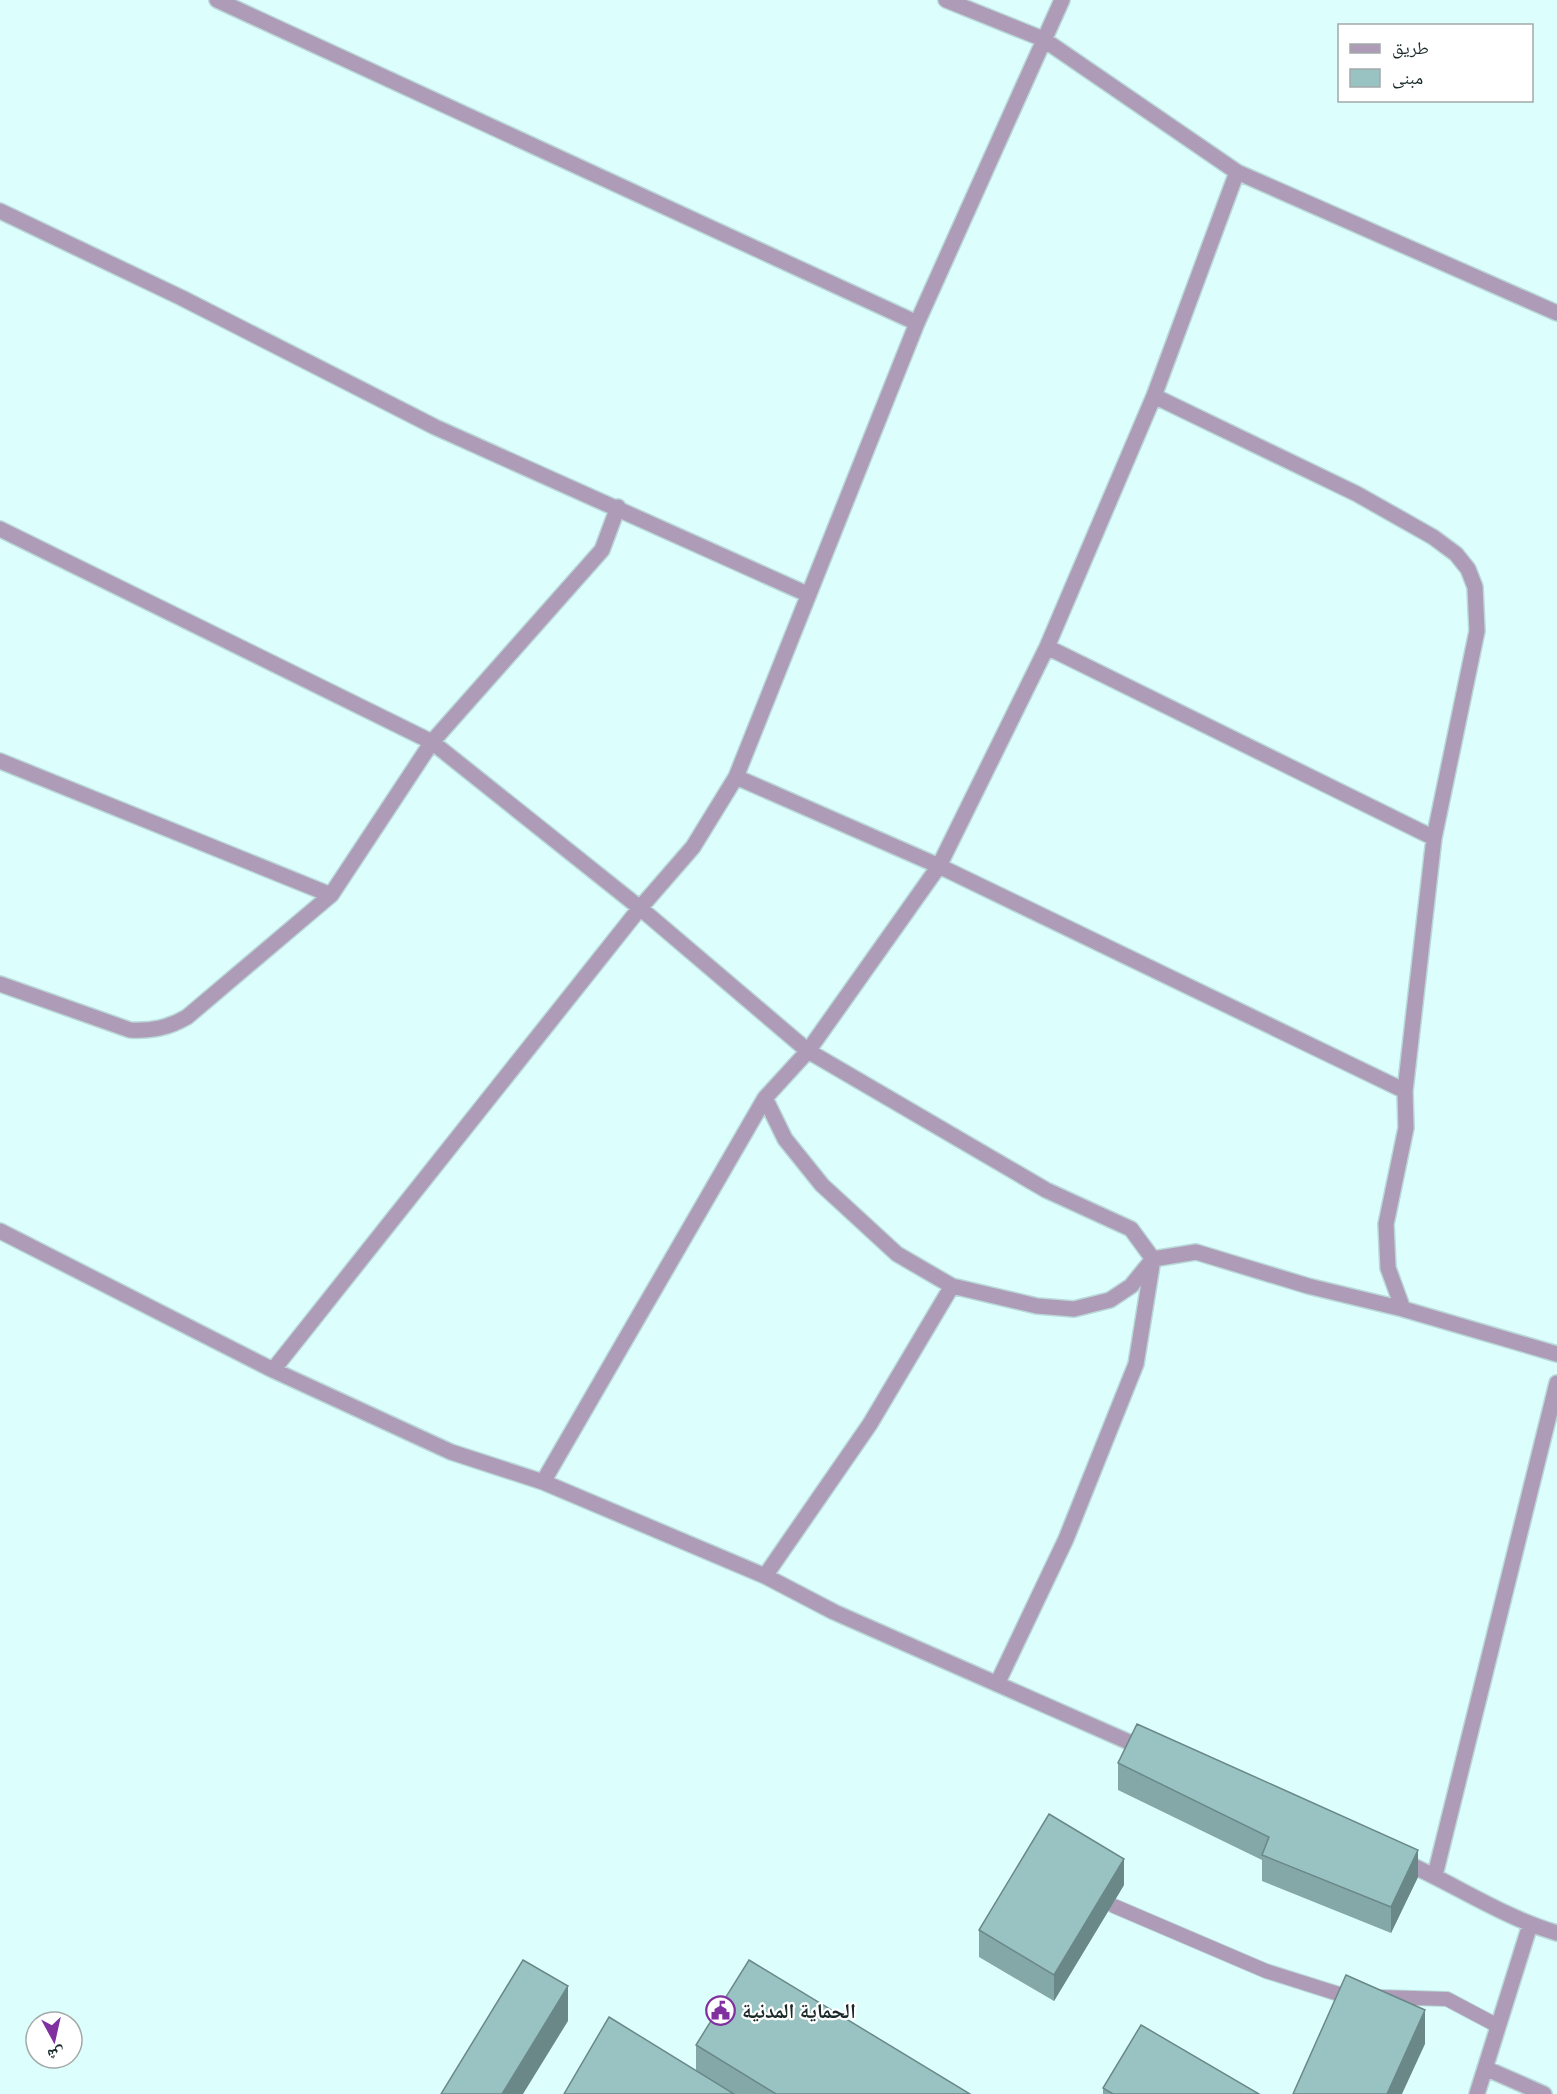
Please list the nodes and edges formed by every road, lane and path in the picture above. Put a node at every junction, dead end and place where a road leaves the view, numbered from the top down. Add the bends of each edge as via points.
1 (217, 0) edge
2 (946, 0) edge
3 (1062, 0) edge
4 (1043, 39) junction
5 (1237, 172) junction
6 (0, 211) edge
7 (1557, 313) edge
8 (917, 323) junction
9 (1154, 396) junction
10 (618, 507) junction
11 (0, 529) edge
12 (807, 594) junction
13 (1047, 647) junction
14 (432, 742) junction
15 (0, 762) edge
16 (736, 777) junction
17 (1434, 838) junction
18 (939, 866) junction
19 (331, 895) junction
20 (640, 908) junction
21 (0, 984) edge
22 (808, 1051) junction
23 (1405, 1091) junction
24 (765, 1098) junction
25 (0, 1231) edge
26 (1153, 1259) junction
27 (952, 1286) junction
28 (1402, 1310) junction
29 (1557, 1354) edge
30 (273, 1370) junction
31 (1557, 1383) edge
32 (543, 1482) junction
33 (765, 1576) junction
34 (997, 1684) junction
35 (1161, 1756) edge
36 (1381, 1851) edge
37 (1435, 1875) junction
38 (1114, 1905) edge
39 (1530, 1925) junction
40 (1557, 1933) edge
41 (1498, 2026) junction
42 (1485, 2068) junction
43 (1477, 2094) edge
44 (1544, 2094) edge

1 - 8 street
2 - 4 street
3 - 4 street
4 - 5 street
4 - 8 street
5 - 7 street
5 - 9 street
6 - 10 street via 182,298 435,427
8 - 12 street
9 - 13 street
9 - 17 street via 1357,494 1432,537 1456,554 1468,569 1475,587 1478,631
10 - 12 street
10 - 14 street via 602,550
11 - 14 street
12 - 16 street
13 - 17 street
13 - 18 street
14 - 19 street
14 - 20 street
15 - 19 street
16 - 18 street
16 - 20 street via 693,847
17 - 23 street
18 - 22 street
18 - 23 street
19 - 21 street via 188,1017 171,1026 150,1031 130,1029
20 - 22 street
20 - 30 street
22 - 24 street
22 - 26 street via 1046,1190 1131,1229
23 - 28 street via 1406,1128 1386,1224 1388,1268
24 - 27 street via 785,1138 822,1185 897,1254
24 - 32 street
25 - 30 street
26 - 27 street via 1131,1286 1110,1300 1074,1309 1037,1306
26 - 28 street via 1196,1252
26 - 34 street via 1136,1364 1066,1539
27 - 33 street via 870,1424
28 - 29 street
30 - 32 street via 451,1452
31 - 37 street
32 - 33 street
33 - 34 street via 834,1612
34 - 35 street
36 - 37 street
37 - 39 street
38 - 41 lane via 1266,1971 1345,1996 1447,1999
39 - 40 street
39 - 41 street
41 - 42 street
42 - 43 street
42 - 44 street

